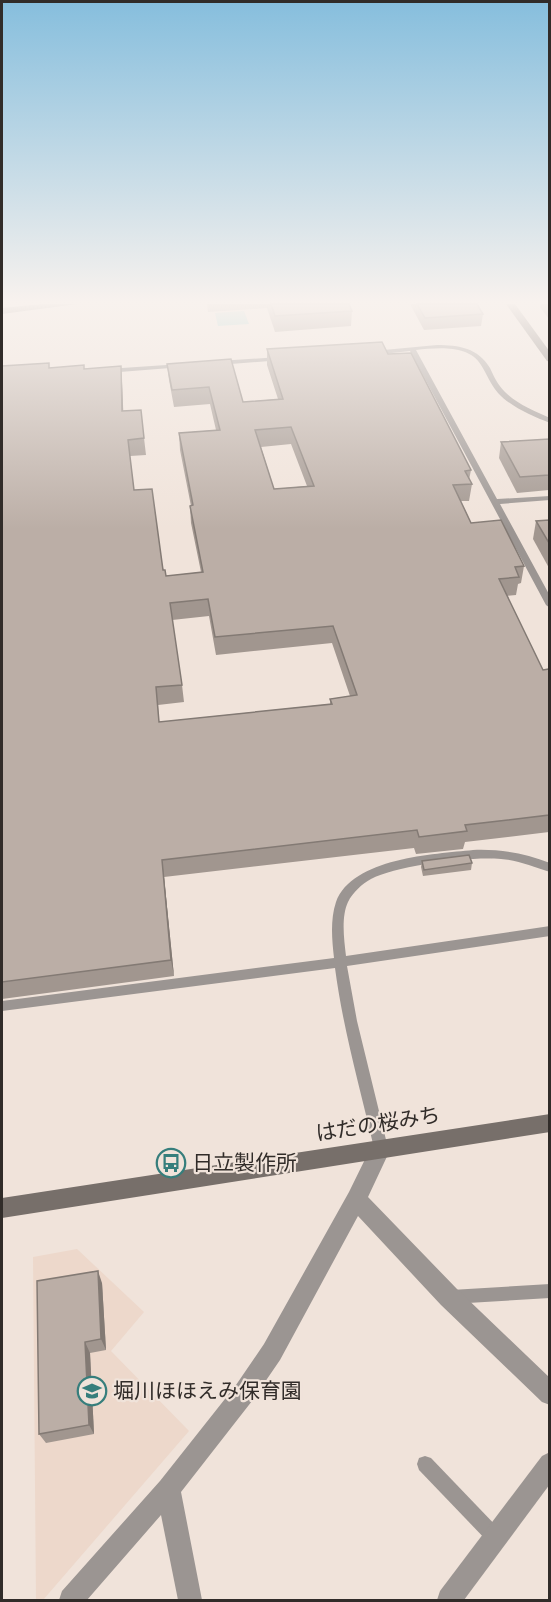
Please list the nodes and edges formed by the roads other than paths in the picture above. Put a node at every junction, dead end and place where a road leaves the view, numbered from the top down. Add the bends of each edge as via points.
1 (429, 379) edge
2 (492, 379) edge
3 (549, 421) edge
4 (549, 498) edge
5 (495, 502) junction
6 (549, 605) edge
7 (549, 868) edge
8 (549, 931) edge
9 (339, 962) junction
10 (2, 1006) edge
11 (549, 1123) edge
12 (381, 1148) junction
13 (356, 1199) junction
14 (2, 1208) edge
15 (549, 1292) edge
16 (449, 1297) junction
17 (549, 1394) edge
18 (424, 1464) dead end
19 (549, 1464) edge
20 (168, 1489) junction
21 (495, 1537) junction
22 (71, 1600) edge
23 (189, 1600) edge
24 (449, 1600) edge

1 - 5 lane
2 - 3 lane via 507,398
4 - 5 lane
5 - 6 lane
7 - 9 lane via 514,856 483,853 386,867 369,874 348,894 337,916
8 - 9 lane
9 - 10 lane
9 - 12 lane
11 - 12 street, はだの桜みち
12 - 13 street
12 - 14 street, はだの桜みち
13 - 16 street
13 - 20 street via 272,1352
15 - 16 lane
16 - 17 street
18 - 21 lane
19 - 21 street
20 - 22 street
20 - 23 street
21 - 24 street

